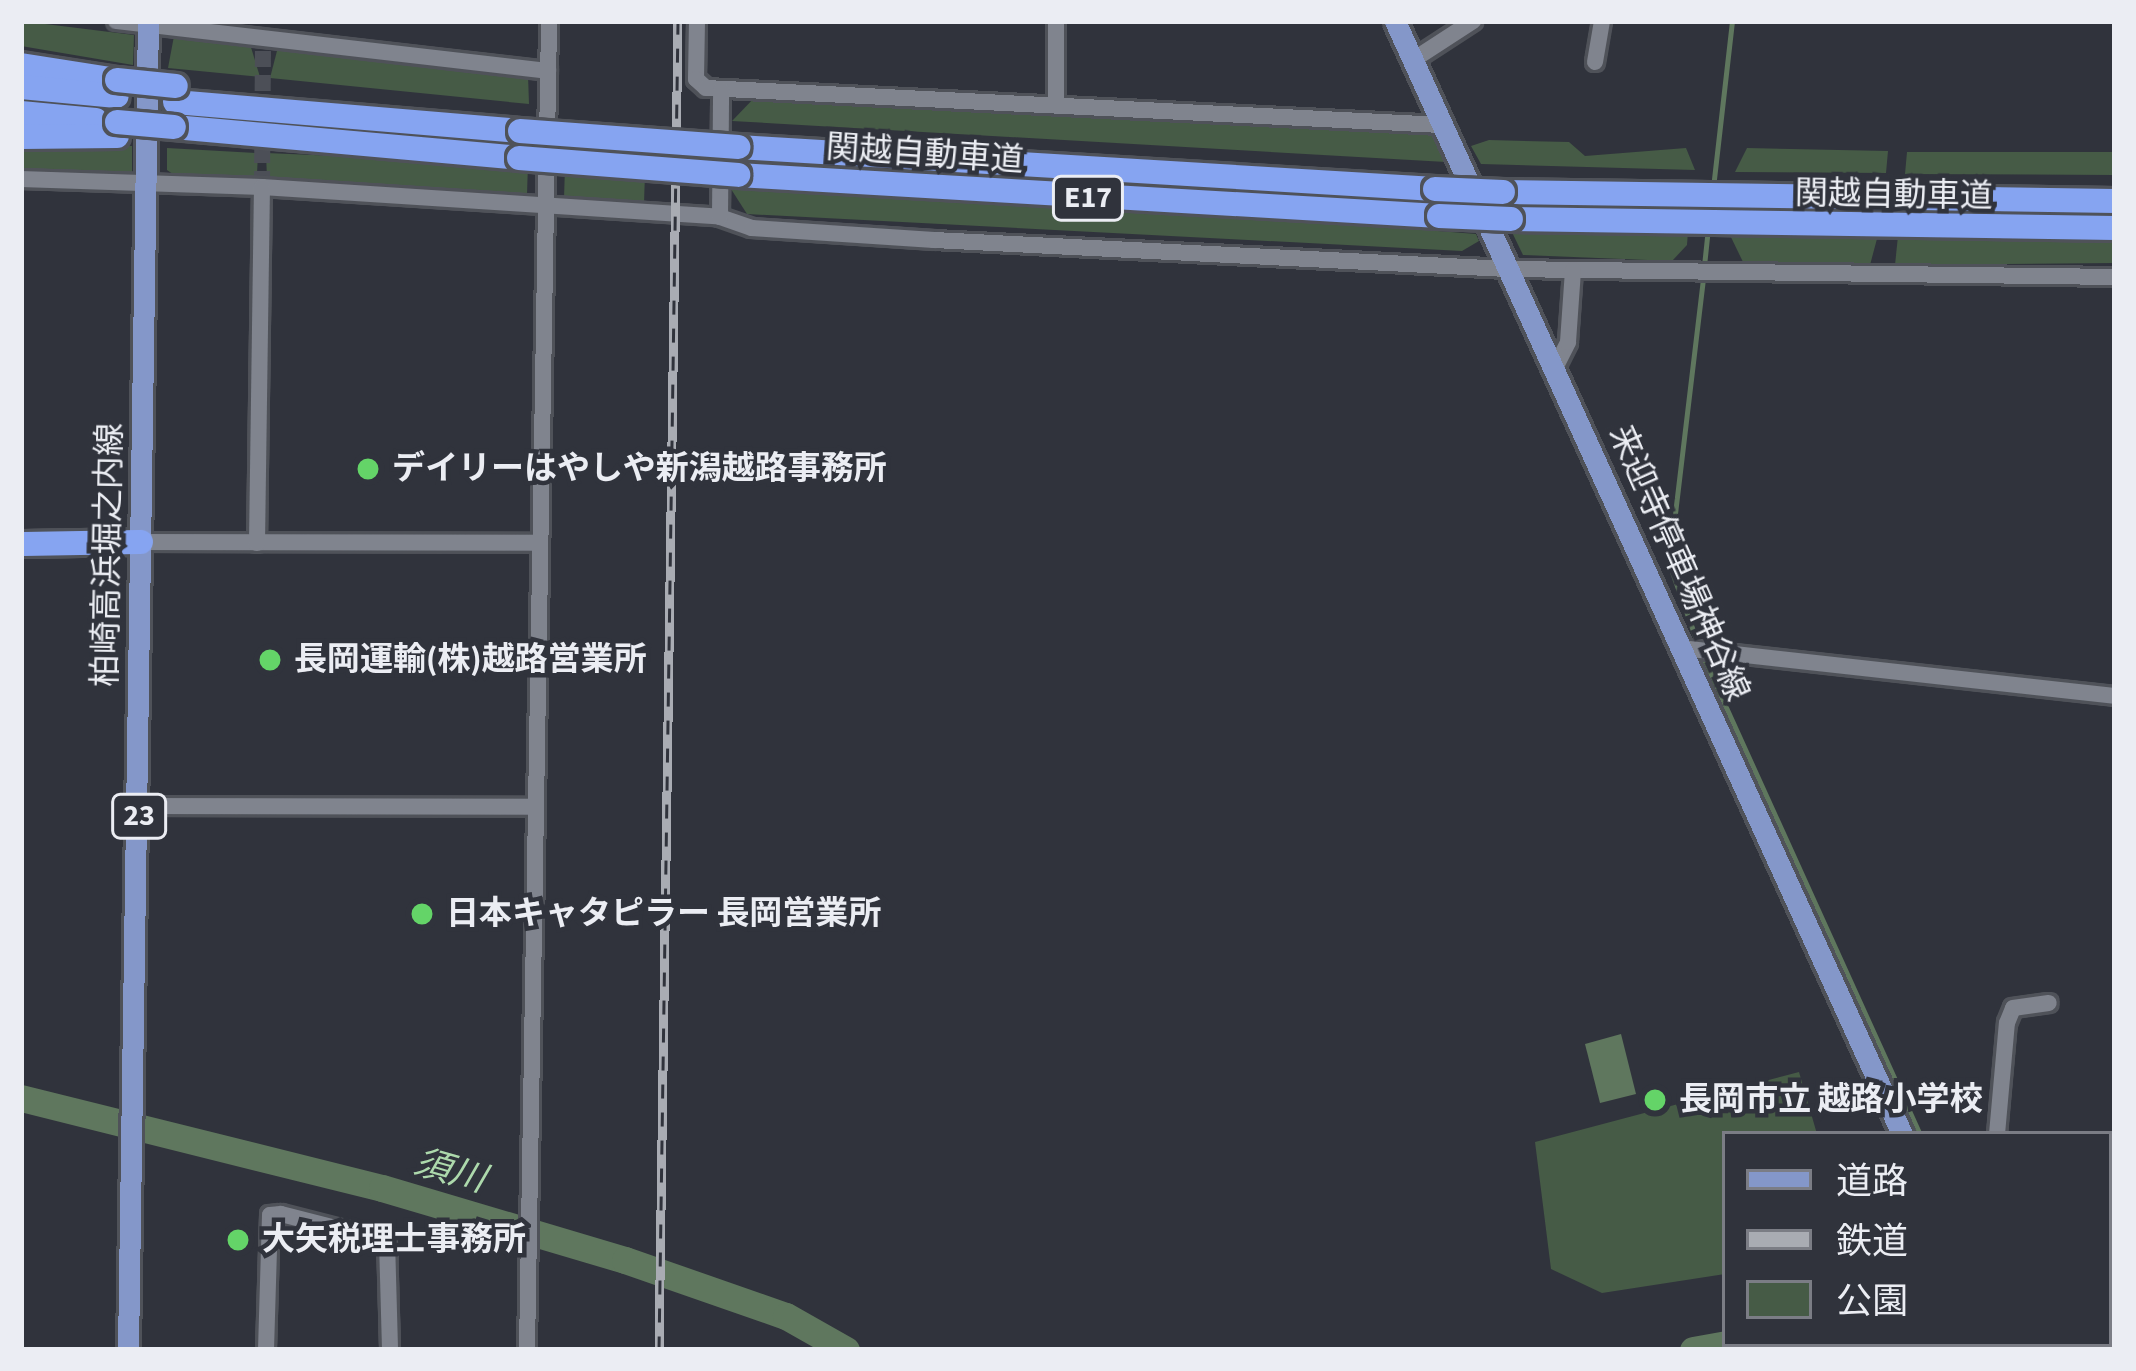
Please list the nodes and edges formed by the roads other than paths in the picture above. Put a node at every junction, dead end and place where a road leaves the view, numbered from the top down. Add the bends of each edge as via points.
1 (116, 21) edge
2 (263, 21) edge
3 (548, 21) edge
4 (698, 21) edge
5 (1056, 21) edge
6 (1395, 21) edge
7 (1472, 21) edge
8 (1601, 21) edge
9 (148, 24) edge
10 (262, 43) junction
11 (1413, 60) junction
12 (1595, 62) dead end
13 (21, 64) edge
14 (548, 71) junction
15 (21, 87) edge
16 (117, 88) junction
17 (721, 91) junction
18 (1056, 106) junction
19 (21, 113) edge
20 (175, 114) junction
21 (1442, 125) junction
22 (117, 129) junction
23 (21, 137) edge
24 (21, 179) edge
25 (145, 183) junction
26 (262, 187) junction
27 (2115, 201) edge
28 (544, 206) junction
29 (720, 217) junction
30 (2115, 228) edge
31 (1508, 269) junction
32 (1574, 270) junction
33 (2115, 277) edge
34 (1555, 368) junction
35 (141, 542) junction
36 (257, 543) junction
37 (540, 543) junction
38 (29, 545) edge
39 (1682, 648) junction
40 (2115, 696) edge
41 (139, 806) junction
42 (535, 807) junction
43 (2049, 1003) dead end
44 (1901, 1131) edge
45 (1997, 1131) edge
46 (128, 1350) edge
47 (266, 1350) edge
48 (389, 1350) edge
49 (527, 1350) edge

1 - 9 street
2 - 10 street
3 - 14 street
4 - 17 street via 696,79
5 - 18 street
6 - 11 main road, 来迎寺停車場神谷線
7 - 11 street
8 - 12 street
9 - 10 street
9 - 25 main road, 柏崎高浜堀之内線 / 23
10 - 14 street
11 - 21 main road, 来迎寺停車場神谷線
13 - 16 highway
14 - 28 street
15 - 16 highway, 関越自動車道
16 - 20 highway, 関越自動車道
17 - 18 street
17 - 29 street
18 - 21 street
19 - 22 highway
20 - 22 highway
20 - 27 highway, 関越自動車道 / E17, bridge via 1435,190
20 - 30 highway, 関越自動車道 / E17, bridge via 416,150 737,175 1511,219
21 - 31 main road, 来迎寺停車場神谷線
22 - 23 highway
24 - 25 street
25 - 26 street
25 - 35 main road, 柏崎高浜堀之内線 / 23
26 - 28 street
26 - 36 street
28 - 29 street
28 - 37 street
29 - 31 street via 752,227 888,237
31 - 32 street
31 - 34 main road, 来迎寺停車場神谷線
32 - 33 street
32 - 34 street via 1568,342
34 - 39 main road, 来迎寺停車場神谷線
35 - 36 street
35 - 38 highway
35 - 41 main road, 柏崎高浜堀之内線 / 23
36 - 37 street
37 - 42 street
39 - 40 street
39 - 44 main road, 来迎寺停車場神谷線
41 - 42 street
41 - 46 main road, 柏崎高浜堀之内線 / 23
42 - 49 street
43 - 45 street via 2014,1008 2007,1023
47 - 48 street via 269,1215 281,1214 388,1241

